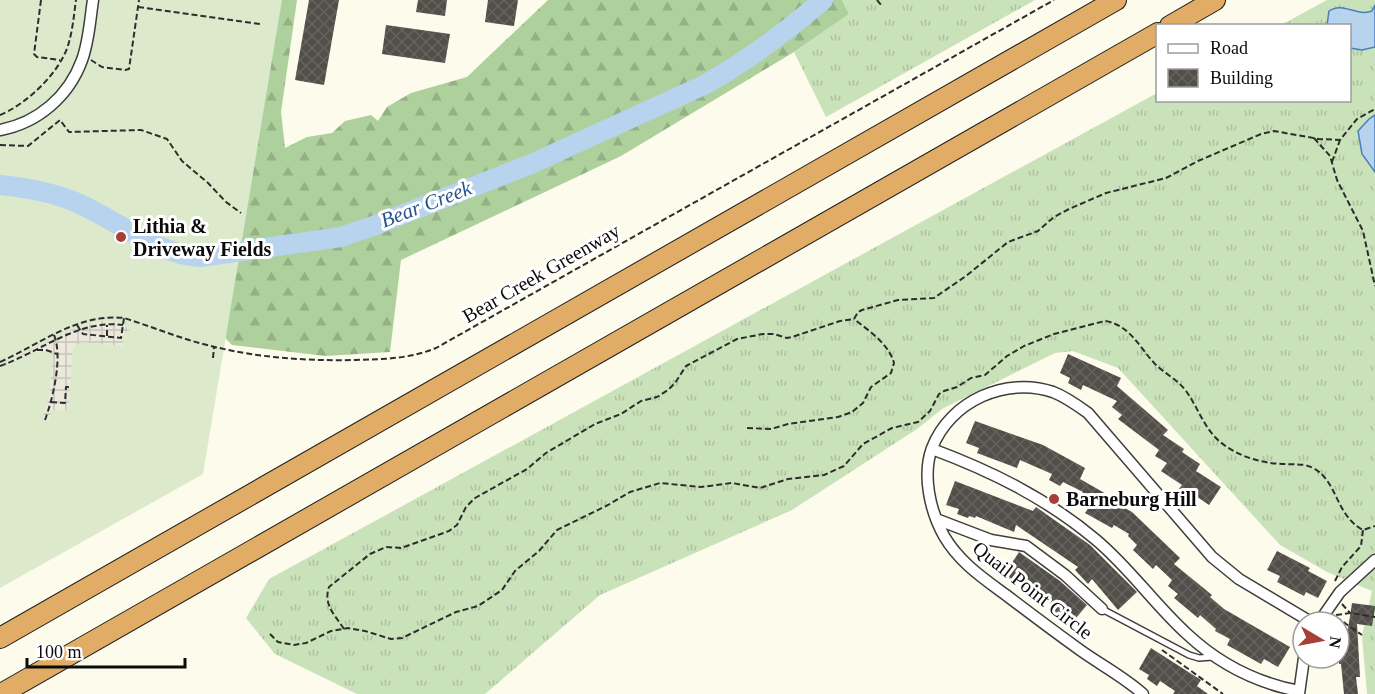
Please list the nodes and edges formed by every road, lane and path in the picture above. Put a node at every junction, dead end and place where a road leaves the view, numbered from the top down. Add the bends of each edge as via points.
1 (41, 0) edge
2 (76, 0) edge
3 (93, 0) edge
4 (139, 0) edge
5 (877, 0) edge
6 (1054, 0) edge
7 (1116, 0) edge
8 (1215, 0) edge
9 (882, 6) dead end
10 (138, 7) junction
11 (260, 24) dead end
12 (1173, 24) edge
13 (1156, 34) edge
14 (83, 57) junction
15 (60, 61) junction
16 (1375, 109) edge
17 (0, 115) edge
18 (0, 130) edge
19 (1314, 138) junction
20 (1340, 140) junction
21 (0, 145) edge
22 (1332, 163) junction
23 (241, 213) dead end
24 (1375, 286) edge
25 (124, 318) junction
26 (854, 319) junction
27 (77, 324) junction
28 (107, 324) junction
29 (123, 326) junction
30 (79, 331) junction
31 (53, 335) junction
32 (107, 336) junction
33 (56, 341) junction
34 (33, 345) junction
35 (214, 347) junction
36 (35, 350) junction
37 (57, 354) junction
38 (213, 358) dead end
39 (0, 362) edge
40 (0, 366) edge
41 (70, 387) dead end
42 (51, 402) junction
43 (45, 420) dead end
44 (747, 428) dead end
45 (932, 449) junction
46 (936, 519) junction
47 (1375, 526) edge
48 (1363, 530) junction
49 (1375, 560) edge
50 (1329, 588) dead end
51 (1341, 604) dead end
52 (1102, 609) joint
53 (1291, 610) edge
54 (1327, 610) edge
55 (1346, 610) edge
56 (1351, 614) edge
57 (1375, 617) edge
58 (1351, 627) edge
59 (344, 629) junction
60 (270, 634) dead end
61 (1362, 634) dead end
62 (1153, 636) junction
63 (0, 638) edge
64 (1215, 656) junction
65 (1302, 670) edge
66 (1299, 692) edge
67 (1, 694) edge
68 (1143, 694) edge
69 (1223, 694) edge

1 - 15 path via 34,54
2 - 15 path via 69,43
3 - 14 street
4 - 10 path
5 - 9 path
6 - 35 path, Bear Creek Greenway via 420,355 322,361
7 - 63 highway
8 - 12 highway
10 - 11 path
10 - 14 path via 129,69 102,67
13 - 67 highway
14 - 18 street via 69,86 54,104 29,121
15 - 17 path via 40,87
16 - 20 path via 1357,119
19 - 20 path
19 - 22 path
19 - 26 path via 1268,132 1166,178 1095,196 1059,214 1038,231 1008,242 934,298 898,300 862,310
20 - 22 path
21 - 23 path via 28,146 60,120 69,132 141,130 167,139 182,161
22 - 24 path via 1365,238
25 - 27 path, Bear Creek Greenway
25 - 29 path
25 - 35 path, Bear Creek Greenway
26 - 44 path via 866,327 894,363 891,373 871,387 856,410 771,429
26 - 59 path via 787,338 763,334 737,339 686,366 675,383 657,397 595,424 475,498 457,525 448,531 401,548 386,547 370,554 327,590 330,610
27 - 30 path
27 - 31 path, Bear Creek Greenway
28 - 29 path
28 - 30 path
28 - 32 path
29 - 32 path via 121,338
30 - 32 path
30 - 33 path
31 - 33 path
31 - 34 path, Bear Creek Greenway
33 - 36 path
33 - 37 path
34 - 36 path
34 - 39 path, Bear Creek Greenway
35 - 38 path
36 - 37 path
36 - 40 path
37 - 42 path
41 - 42 path via 66,387 65,403
42 - 43 path
45 - 46 street, Quail Point Circle via 928,484
45 - 53 street, Quail Point Circle via 949,422 975,399 1014,387 1053,392 1088,413 1212,556 1239,579
45 - 64 street via 1012,483 1070,519 1111,553 1187,635
46 - 52 street via 991,540 1026,546
46 - 68 street, Quail Point Circle via 944,536 969,567
47 - 48 path
48 - 50 path via 1361,546
48 - 59 path via 1347,519 1331,486 1316,469 1244,456 1223,445 1206,426 1183,387 1154,363 1126,330 1105,321 1054,334 1007,356 985,375 939,394 918,422 892,428 862,444 844,465 824,475 796,477 760,489 732,483 701,487 650,484 557,530 515,571 502,590 475,608 456,612 395,639
49 - 54 street via 1340,592
51 - 55 path
52 - 62 lane
56 - 57 path
58 - 61 path
59 - 60 path via 300,645 278,642
62 - 64 lane via 1189,655
62 - 69 path via 1152,640 1170,657
64 - 66 street via 1255,678
65 - 66 street

